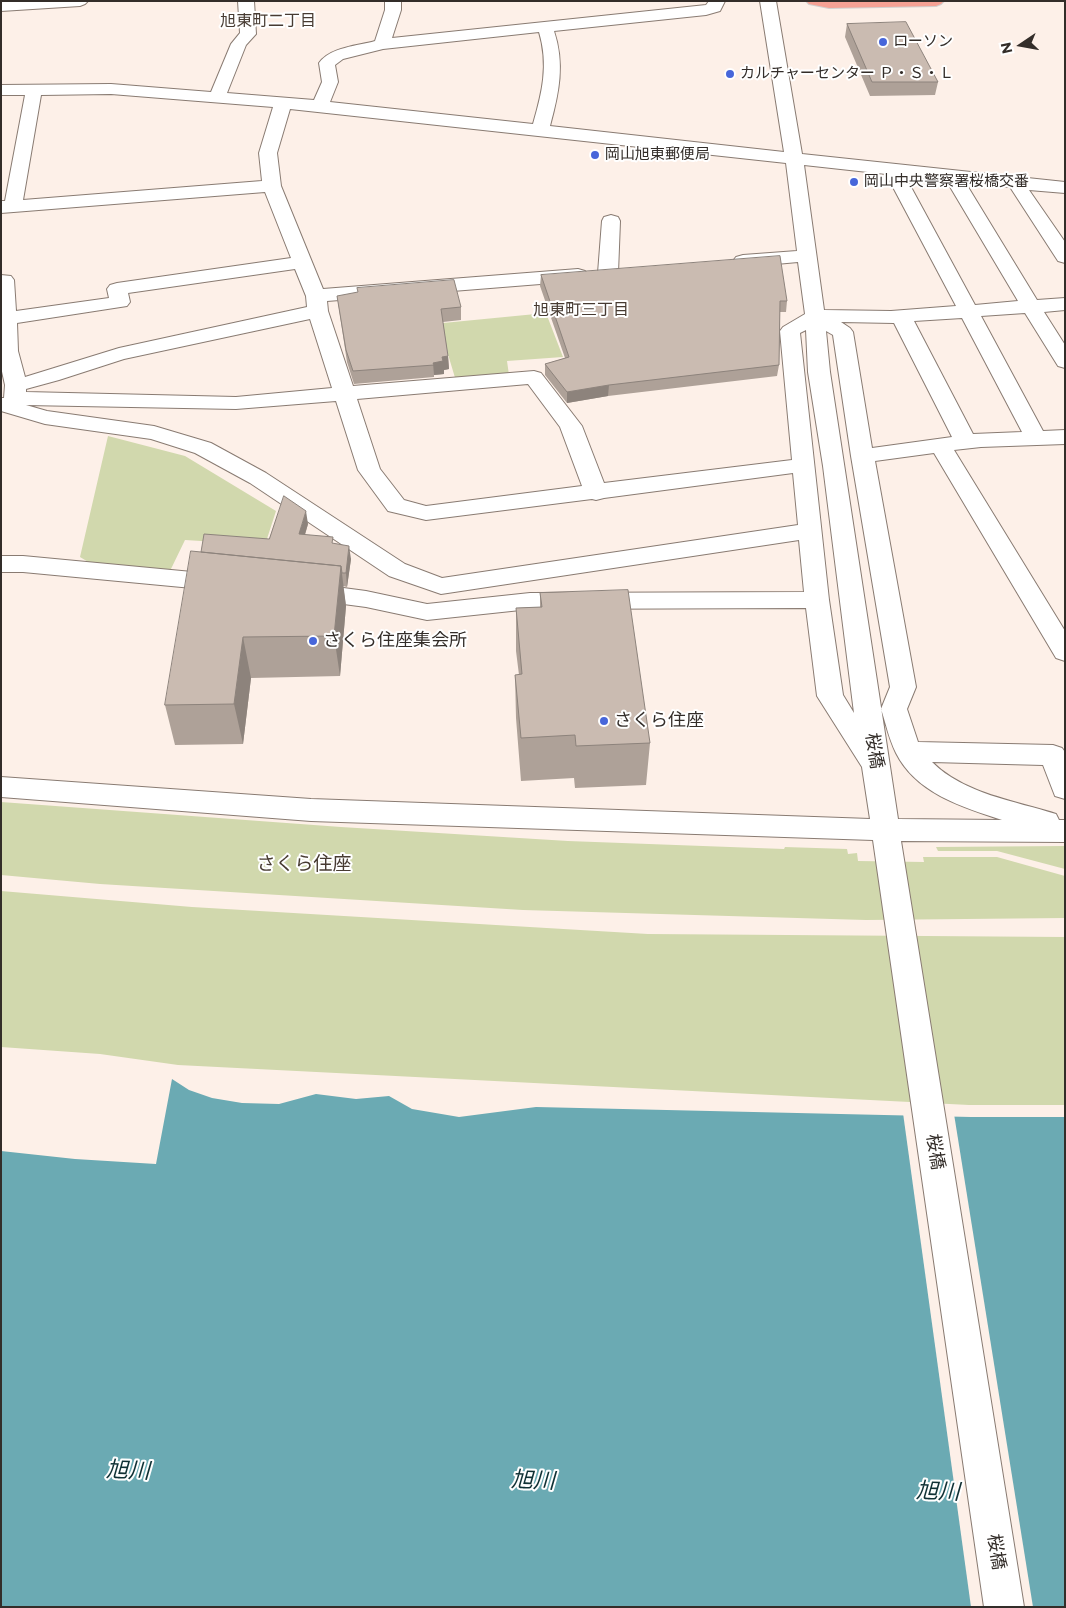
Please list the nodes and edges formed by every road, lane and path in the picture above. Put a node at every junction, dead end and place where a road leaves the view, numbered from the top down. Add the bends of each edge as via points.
1 (80, 1) edge
2 (246, 1) edge
3 (393, 1) edge
4 (717, 1) edge
5 (768, 1) edge
6 (814, 1) edge
7 (936, 1) edge
8 (1, 6) edge
9 (544, 27) junction
10 (382, 44) junction
11 (34, 89) junction
12 (1, 90) edge
13 (217, 98) junction
14 (283, 104) junction
15 (320, 106) junction
16 (540, 130) junction
17 (794, 157) junction
18 (893, 170) junction
19 (952, 176) junction
20 (1016, 183) junction
21 (272, 186) junction
22 (1065, 188) edge
23 (7, 206) edge
24 (611, 221) dead end
25 (807, 256) junction
26 (1065, 257) edge
27 (302, 262) junction
28 (726, 263) edge
29 (627, 271) edge
30 (608, 272) junction
31 (1, 281) edge
32 (317, 304) junction
33 (1065, 304) edge
34 (1031, 307) junction
35 (967, 312) junction
36 (815, 316) junction
37 (901, 316) junction
38 (6, 318) junction
39 (1065, 362) edge
40 (344, 393) junction
41 (12, 399) edge
42 (1036, 438) junction
43 (1065, 438) edge
44 (966, 442) junction
45 (940, 445) junction
46 (862, 456) junction
47 (804, 465) junction
48 (596, 493) junction
49 (810, 531) junction
50 (1, 564) edge
51 (241, 585) edge
52 (281, 589) edge
53 (818, 600) junction
54 (1065, 652) edge
55 (865, 697) junction
56 (894, 710) junction
57 (909, 752) junction
58 (876, 767) junction
59 (1, 787) edge
60 (1065, 788) edge
61 (1065, 827) edge
62 (887, 830) junction
63 (1065, 831) edge
64 (1004, 1607) edge

1 - 8 street
2 - 13 street via 248,34 239,44
3 - 10 street
4 - 9 street via 714,8 706,10
5 - 17 street, 桜橋
6 - 7 main road
9 - 10 street
9 - 16 street via 552,48 554,77
10 - 15 street via 337,56 327,63 330,82
11 - 12 street
11 - 13 street via 111,88
11 - 23 street
13 - 14 street
14 - 15 street
14 - 21 street via 268,153
15 - 16 street
16 - 17 street
17 - 18 street
17 - 25 street, 桜橋
18 - 19 street
18 - 35 street
19 - 20 street
19 - 34 street
20 - 22 street
20 - 26 street
21 - 23 street
21 - 27 street
24 - 30 street
25 - 28 street
25 - 36 street, 桜橋
27 - 32 street
27 - 38 street via 117,289 120,302
29 - 30 street
30 - 32 street
31 - 38 street via 4,280
32 - 40 street
32 - 41 street via 119,354 52,376
33 - 34 street
34 - 35 street
34 - 39 street
35 - 37 street
35 - 42 street
36 - 37 street
36 - 46 street via 843,332
36 - 47 street via 790,331
36 - 55 street, 桜橋 via 819,372
37 - 44 street
38 - 41 street
40 - 41 street via 236,403
40 - 48 street via 534,377 571,426
40 - 48 street via 369,470 396,506 426,513
41 - 49 street via 45,417 154,434 202,448 258,478 396,570 441,586
42 - 43 street
42 - 44 street
44 - 45 street
45 - 46 street
45 - 54 street
46 - 56 street via 903,687
47 - 48 street
47 - 49 street
49 - 53 street
50 - 51 street
52 - 53 street via 366,599 427,612 530,602
53 - 58 street via 830,696
55 - 56 street
55 - 58 street, 桜橋
56 - 57 street
57 - 60 street via 1053,755
57 - 61 street via 927,774 962,794 990,806
58 - 62 street, 桜橋
59 - 62 street via 311,810
62 - 63 street
62 - 64 street, 桜橋

